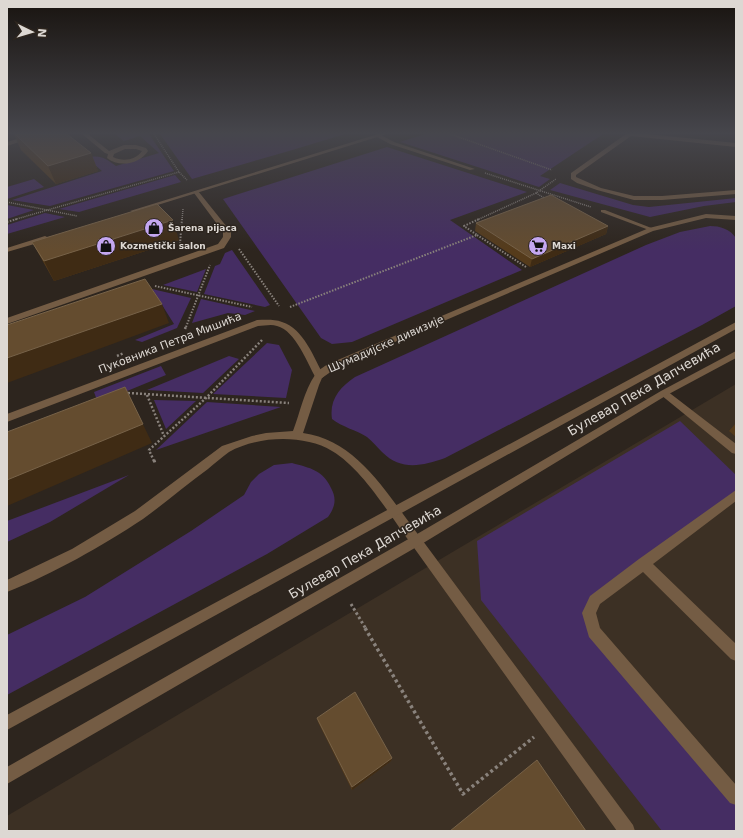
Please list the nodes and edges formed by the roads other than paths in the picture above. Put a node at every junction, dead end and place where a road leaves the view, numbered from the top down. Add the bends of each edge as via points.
1 (258, 173) edge
2 (573, 173) edge
3 (196, 192) junction
4 (736, 192) edge
5 (603, 211) dead end
6 (124, 214) edge
7 (736, 218) edge
8 (651, 230) junction
9 (51, 236) edge
10 (7, 250) edge
11 (7, 321) edge
12 (736, 325) edge
13 (736, 354) edge
14 (319, 376) junction
15 (664, 393) junction
16 (7, 418) edge
17 (297, 436) junction
18 (736, 450) edge
19 (736, 495) edge
20 (394, 512) junction
21 (416, 541) junction
22 (643, 563) junction
23 (7, 586) edge
24 (736, 654) edge
25 (7, 723) edge
26 (7, 776) edge
27 (736, 797) edge
28 (627, 831) edge

1 - 3 street
2 - 4 street via 573,178 578,182 634,198
3 - 6 street
3 - 11 street via 227,232 221,246
5 - 8 street
7 - 8 street, Шумадијске дивизије via 706,216
8 - 14 street, Шумадијске дивизије via 336,364
9 - 10 street
12 - 20 street, Булевар Пека Дапчевића
13 - 15 street, Булевар Пека Дапчевића
14 - 16 street, Пуковника Петра Мишића via 305,349 289,328 281,324 258,323
14 - 17 street, Шумадијске дивизије
15 - 18 street
15 - 21 street, Булевар Пека Дапчевића
17 - 20 street via 334,447 358,466
17 - 23 street via 257,438 226,449 139,515 76,553
19 - 22 street
20 - 21 street
20 - 25 street, Булевар Пека Дапчевића
21 - 26 street, Булевар Пека Дапчевића
21 - 28 street
22 - 24 street
22 - 27 street via 595,600 589,613 594,632

